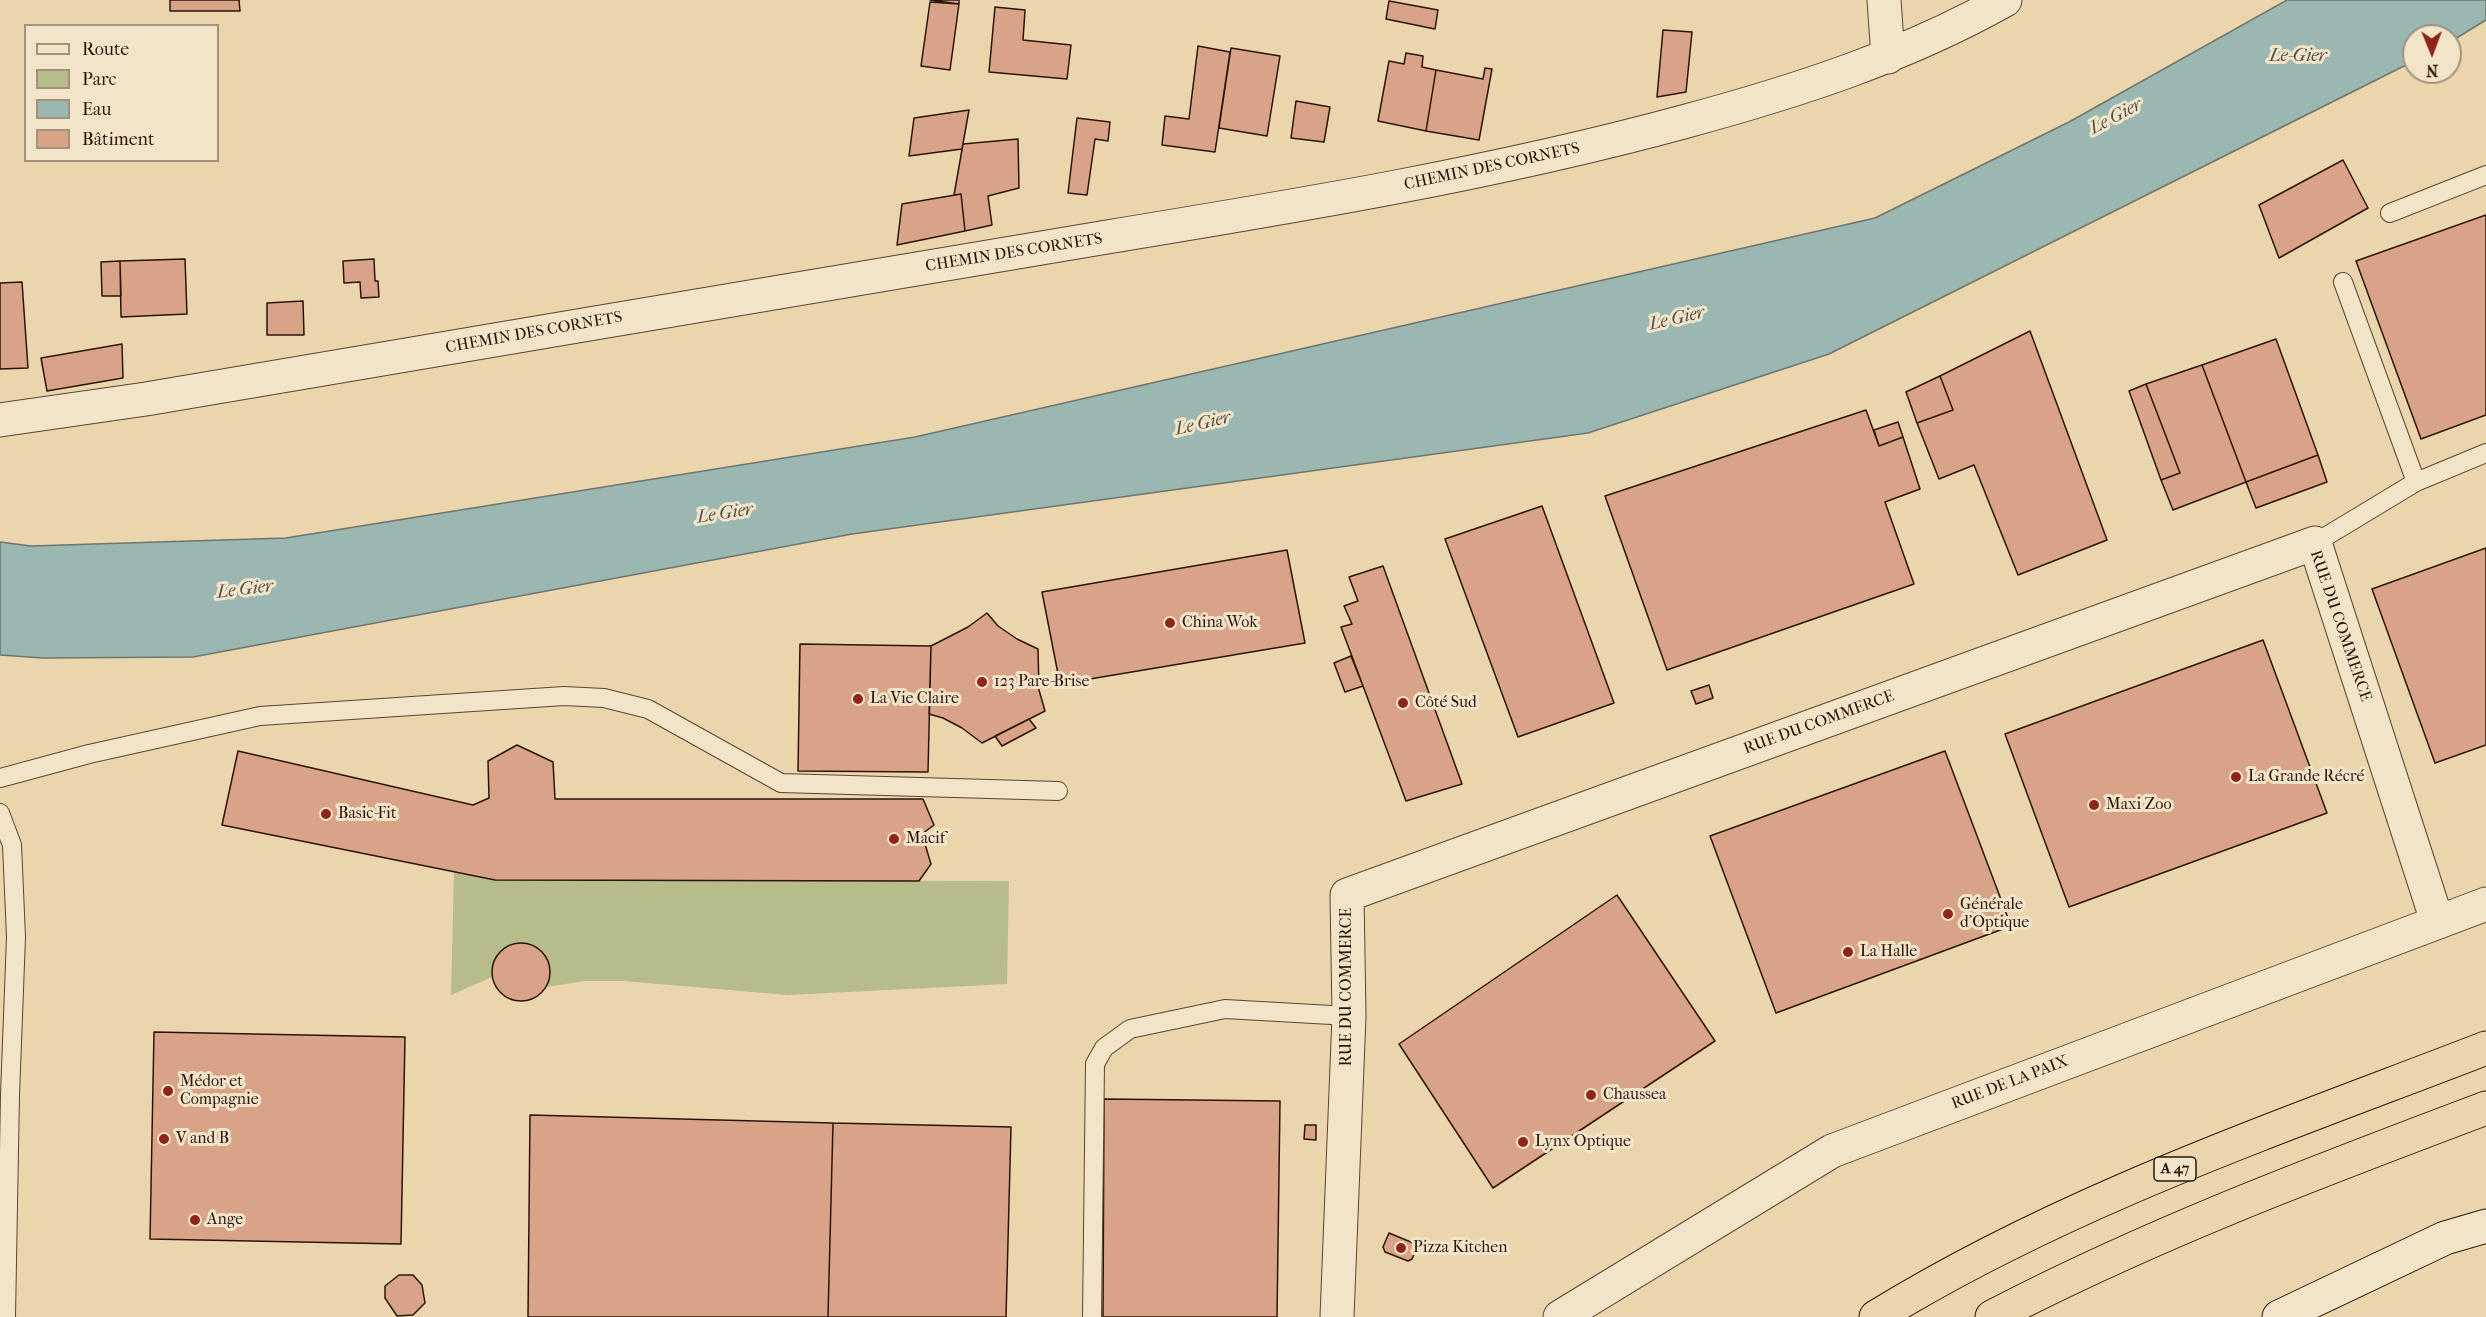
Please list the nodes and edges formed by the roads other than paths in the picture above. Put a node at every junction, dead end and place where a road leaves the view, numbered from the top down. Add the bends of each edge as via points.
1 (1884, 0) edge
2 (2005, 0) edge
3 (1887, 57) junction
4 (2486, 175) edge
5 (2390, 213) dead end
6 (2343, 282) dead end
7 (0, 420) edge
8 (2486, 453) edge
9 (2416, 482) junction
10 (2315, 543) junction
11 (0, 778) edge
12 (1058, 791) dead end
13 (0, 813) edge
14 (2486, 904) edge
15 (2437, 921) junction
16 (7, 991) edge
17 (1349, 1016) junction
18 (2486, 1048) edge
19 (5, 1094) edge
20 (2486, 1108) edge
21 (2486, 1226) edge
22 (6, 1317) edge
23 (1092, 1317) edge
24 (1337, 1317) edge
25 (1560, 1317) edge
26 (1876, 1317) edge
27 (1992, 1317) edge
28 (2279, 1317) edge

1 - 3 street
2 - 3 street, CHEMIN DES CORNETS via 1967,22
3 - 7 street, CHEMIN DES CORNETS via 1781,95 1492,169 1245,214
4 - 5 lane
6 - 9 lane
8 - 9 lane
9 - 10 lane
10 - 15 street, RUE DU COMMERCE
10 - 17 street, RUE DU COMMERCE via 1347,895
11 - 12 lane via 260,716 564,696 604,698 648,709 781,783
13 - 16 lane via 12,845 16,937
14 - 15 street, RUE DE LA PAIX
15 - 25 street, RUE DE LA PAIX via 1832,1151
16 - 19 lane
17 - 23 lane via 1225,1009 1130,1029 1104,1048 1095,1065
17 - 24 street, RUE DU COMMERCE
18 - 26 highway, A 47 via 2078,1209 1932,1283
19 - 22 lane
20 - 27 highway via 2254,1197 2116,1256
21 - 28 street via 2445,1238

